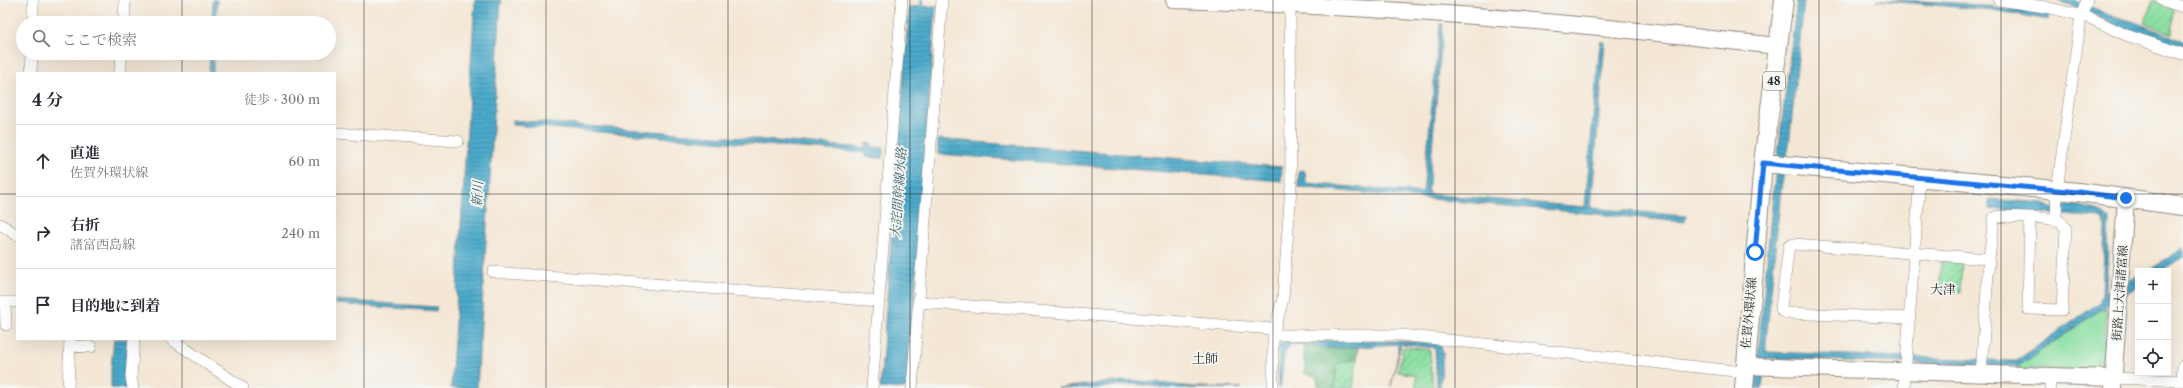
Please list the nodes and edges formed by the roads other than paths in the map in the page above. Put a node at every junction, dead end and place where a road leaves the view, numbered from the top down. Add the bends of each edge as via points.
1 (34, 0) edge
2 (125, 0) edge
3 (902, 0) edge
4 (942, 0) edge
5 (1174, 0) edge
6 (1784, 0) edge
7 (1999, 0) edge
8 (2162, 0) edge
9 (1290, 2) edge
10 (2043, 3) edge
11 (1385, 5) edge
12 (2183, 7) edge
13 (2084, 8) edge
14 (33, 16) edge
15 (124, 16) edge
16 (1778, 46) junction
17 (2183, 54) edge
18 (32, 60) edge
19 (121, 60) edge
20 (31, 72) edge
21 (120, 72) edge
22 (336, 133) edge
23 (458, 141) dead end
24 (1775, 164) junction
25 (1920, 178) junction
26 (2057, 197) junction
27 (2126, 198) junction
28 (2183, 206) edge
29 (2030, 218) junction
30 (2056, 220) junction
31 (0, 224) edge
32 (16, 234) edge
33 (1915, 253) junction
34 (1989, 259) junction
35 (493, 272) dead end
36 (879, 300) junction
37 (2, 302) edge
38 (16, 302) edge
39 (919, 302) junction
40 (1910, 318) junction
41 (6, 325) dead end
42 (1274, 332) junction
43 (134, 340) edge
44 (172, 340) edge
45 (70, 342) edge
46 (91, 347) dead end
47 (1906, 364) junction
48 (1982, 366) junction
49 (2183, 366) edge
50 (1751, 372) edge
51 (2182, 381) edge
52 (2050, 382) edge
53 (2113, 383) edge
54 (68, 388) edge
55 (133, 388) edge
56 (243, 388) edge
57 (872, 388) edge
58 (912, 388) edge
59 (1273, 388) edge
60 (1904, 388) edge

1 - 14 street
2 - 15 street
3 - 36 street
4 - 39 street
5 - 9 street
6 - 16 main road, 佐賀外環状線 / 48
7 - 10 street
8 - 12 street
9 - 11 street
9 - 42 street via 1291,187 1283,299
10 - 13 street
11 - 16 street
13 - 17 street via 2088,17 2126,35
13 - 26 street
16 - 24 main road, 佐賀外環状線 / 48
18 - 20 street
19 - 21 street
22 - 23 street
24 - 25 main road
24 - 50 main road, 佐賀外環状線 / 48
25 - 26 main road
25 - 33 street
26 - 27 main road
26 - 30 street
27 - 28 main road
27 - 53 street, 街路上大津諸富線
29 - 30 street
29 - 30 street via 2028,309 2062,310 2066,228
29 - 34 street via 1994,218
31 - 32 street
33 - 34 street
33 - 40 street
33 - 40 street via 1794,244 1789,246 1781,307 1786,313
34 - 48 street
35 - 36 street
36 - 57 street
37 - 38 street
37 - 41 street
39 - 42 street
39 - 58 street
40 - 47 street
42 - 50 street via 1401,335
42 - 59 street
43 - 55 street via 131,377
44 - 56 street
45 - 46 street
45 - 54 street
47 - 48 street
47 - 50 street
47 - 60 street
48 - 52 street
49 - 51 street
51 - 53 street
52 - 53 street

